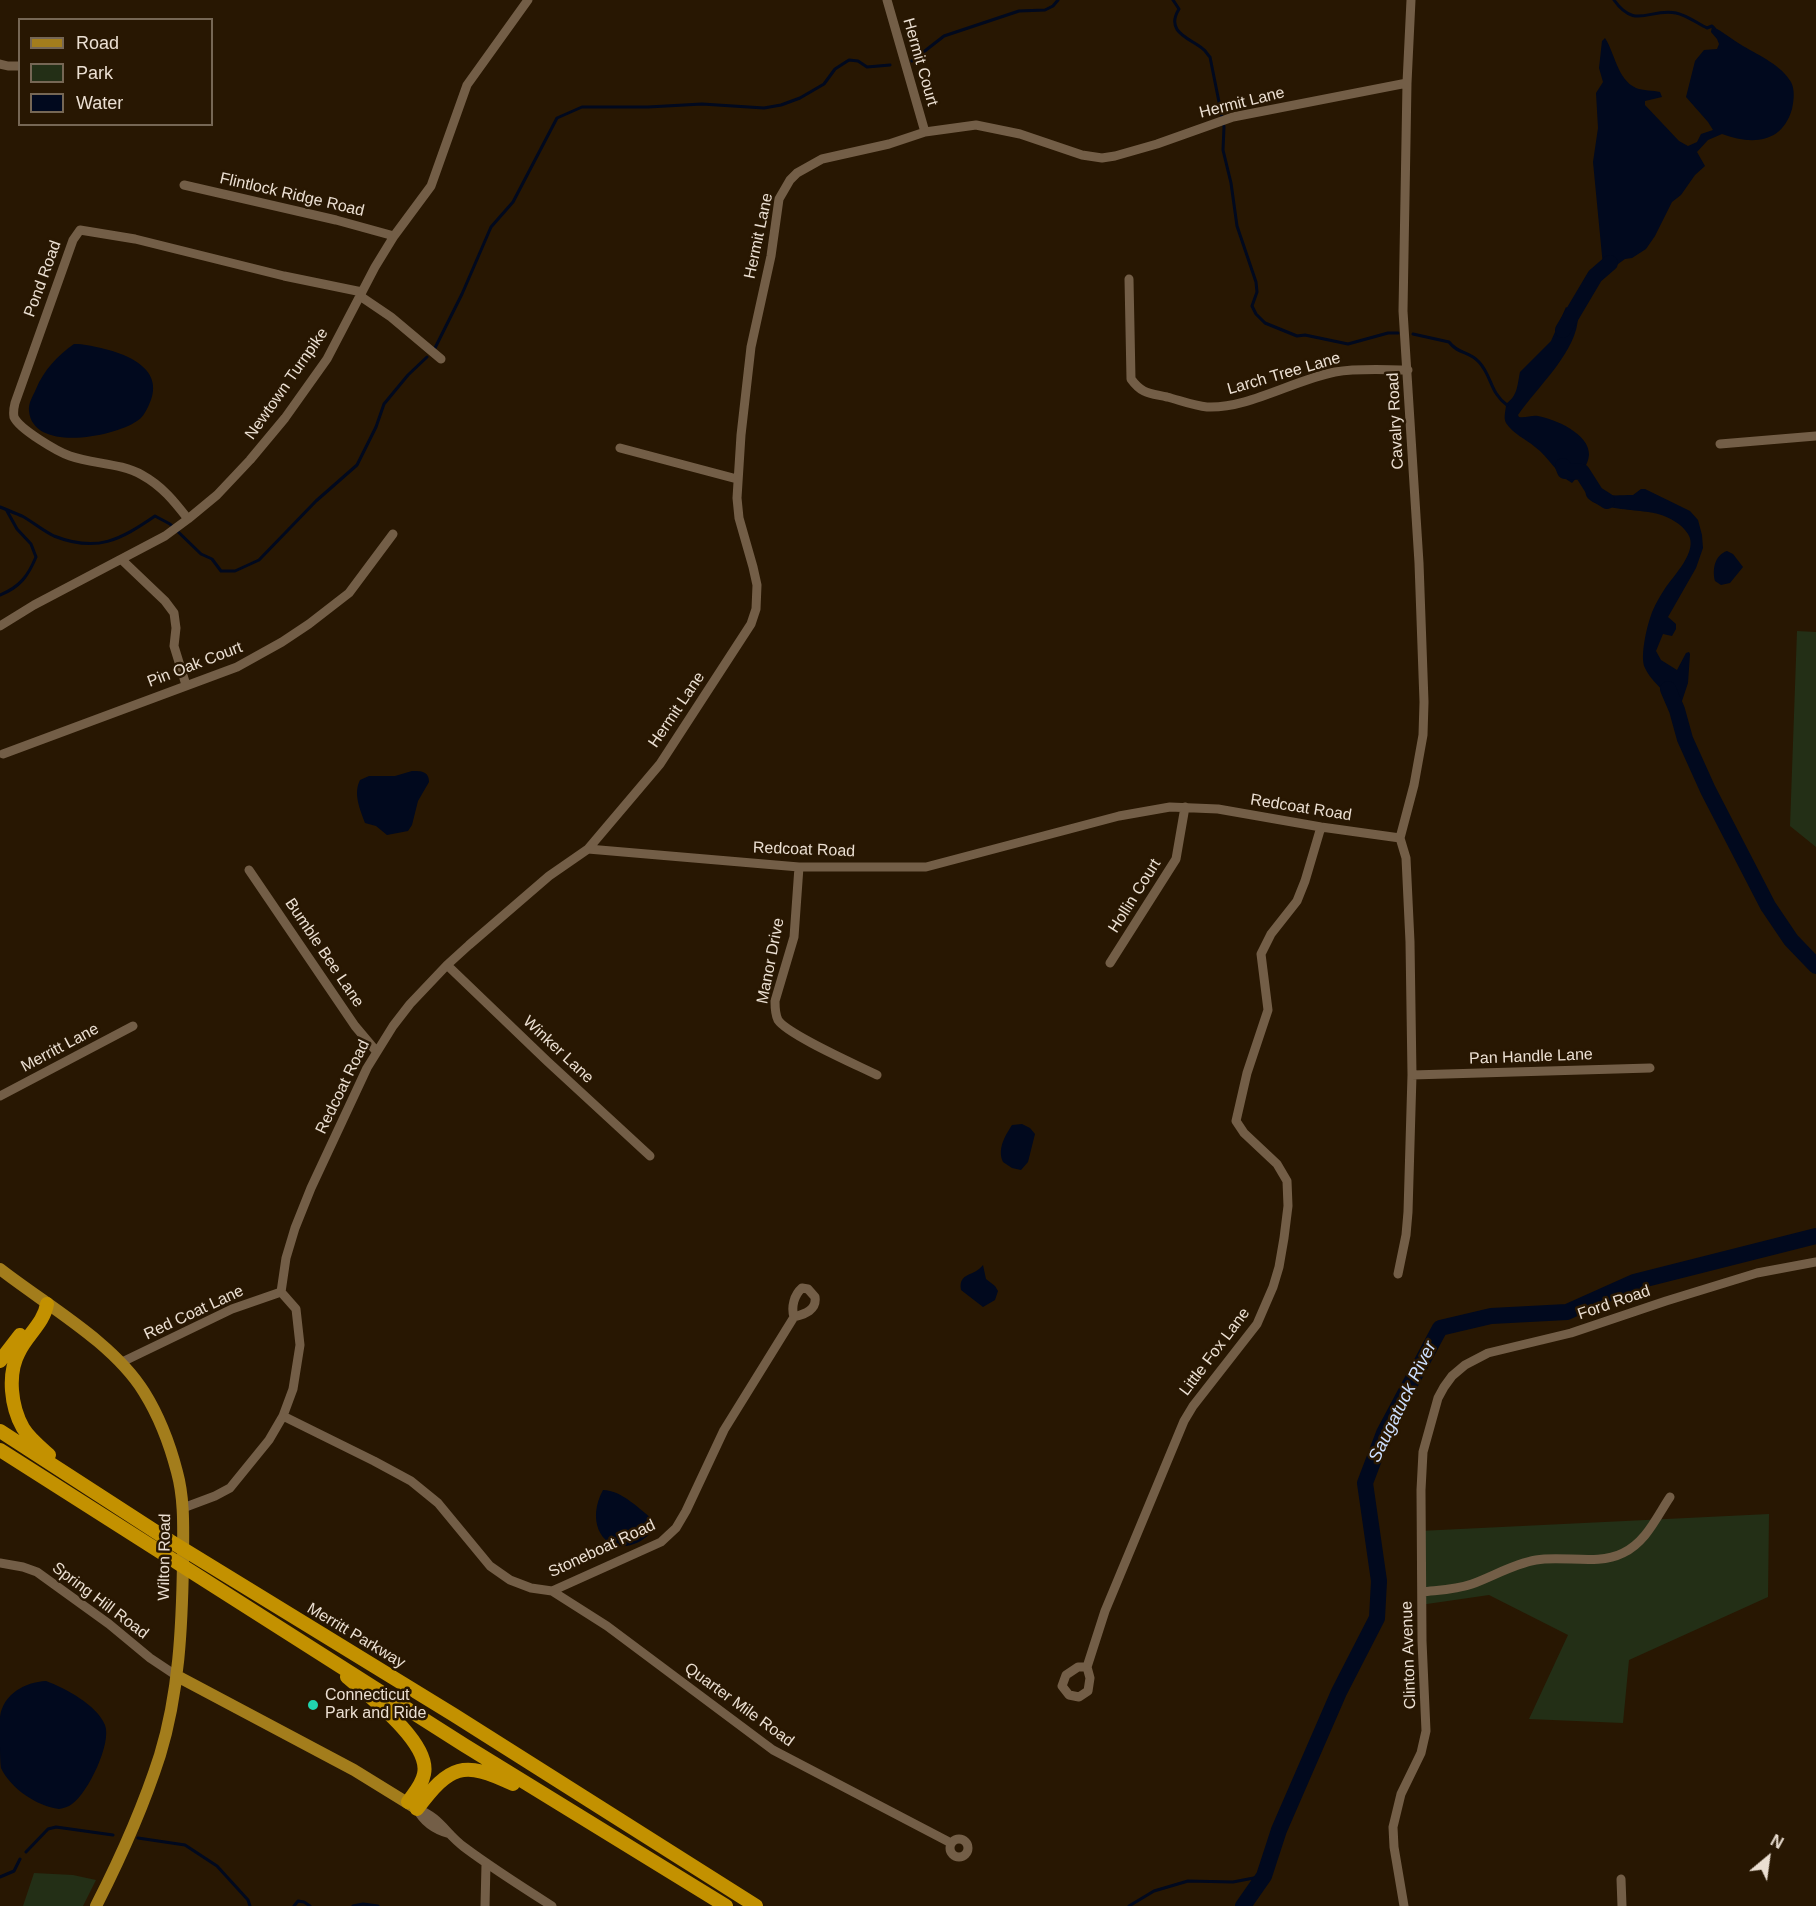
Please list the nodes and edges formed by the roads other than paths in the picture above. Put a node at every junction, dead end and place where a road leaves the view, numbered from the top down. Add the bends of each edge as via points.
1 (528, 0) edge
2 (887, 0) edge
3 (1411, 0) edge
4 (0, 64) edge
5 (18, 66) edge
6 (1407, 83) junction
7 (925, 132) junction
8 (184, 186) dead end
9 (394, 236) junction
10 (1129, 279) dead end
11 (361, 294) junction
12 (441, 359) dead end
13 (1408, 370) junction
14 (1816, 436) edge
15 (1720, 444) dead end
16 (620, 448) dead end
17 (737, 479) junction
18 (188, 519) junction
19 (393, 534) dead end
20 (122, 560) junction
21 (0, 626) edge
22 (186, 685) junction
23 (3, 754) dead end
24 (1185, 807) junction
25 (1321, 827) junction
26 (1400, 838) junction
27 (588, 849) junction
28 (799, 867) junction
29 (249, 870) dead end
30 (1110, 963) dead end
31 (447, 965) junction
32 (133, 1026) dead end
33 (376, 1051) junction
34 (1650, 1068) dead end
35 (877, 1075) dead end
36 (1412, 1075) junction
37 (0, 1096) edge
38 (650, 1155) dead end
39 (1816, 1262) edge
40 (0, 1269) edge
41 (1398, 1274) dead end
42 (281, 1292) junction
43 (46, 1304) junction
44 (794, 1317) dead end
45 (0, 1361) edge
46 (120, 1363) junction
47 (1438, 1398) joint
48 (283, 1416) junction
49 (0, 1431) edge
50 (0, 1450) edge
51 (1670, 1497) dead end
52 (117, 1508) junction
53 (183, 1508) junction
54 (0, 1563) edge
55 (192, 1563) junction
56 (552, 1591) junction
57 (1422, 1592) junction
58 (286, 1630) junction
59 (1087, 1667) dead end
60 (177, 1676) junction
61 (413, 1806) junction
62 (951, 1844) dead end
63 (486, 1864) junction
64 (661, 1867) junction
65 (1621, 1879) dead end
66 (96, 1906) edge
67 (485, 1906) edge
68 (552, 1906) edge
69 (726, 1906) edge
70 (756, 1906) edge
71 (1404, 1906) edge
72 (1622, 1906) edge

1 - 9 street, Newtown Turnpike via 467,85 431,186
2 - 7 street, Hermit Court
3 - 6 street, Cavalry Road
4 - 5 street
6 - 7 street, Hermit Lane via 1233,117 1157,144 1102,158 985,126
6 - 13 street, Cavalry Road via 1403,311
7 - 17 street, Hermit Lane via 822,159 797,172 783,190 752,347
8 - 9 street, Flintlock Ridge Road
9 - 11 street, Newtown Turnpike
10 - 13 street, Larch Tree Lane via 1131,380 1139,390 1204,407 1221,407 1334,373
11 - 12 street
11 - 18 street, Newtown Turnpike via 327,359 285,418 217,495
11 - 18 street, Pond Road via 135,239 88,230 77,233 44,318 14,416 34,436 69,456 140,473 166,491
13 - 26 street, Cavalry Road via 1424,702 1414,785
14 - 15 street
16 - 17 street
17 - 27 street, Hermit Lane via 739,518 757,585 751,624 660,764
18 - 20 street, Newtown Turnpike
19 - 22 street, Pin Oak Court via 349,593 309,624 237,667
20 - 21 street, Newtown Turnpike
20 - 22 street via 174,613 174,646
22 - 23 street, Pin Oak Court
24 - 25 street, Redcoat Road
24 - 28 street, Redcoat Road via 1119,816 926,867
24 - 30 street, Hollin Court via 1176,859
25 - 26 street, Redcoat Road
25 - 59 street, Little Fox Lane via 1297,901 1261,954 1268,1010 1247,1072 1236,1121 1277,1164 1287,1181 1288,1206 1279,1267 1257,1324 1184,1421 1105,1611
26 - 36 street via 1406,858 1410,932
27 - 28 street, Redcoat Road
27 - 31 street, Redcoat Road via 549,876
28 - 35 street, Manor Drive via 794,937 775,1011 791,1030
29 - 33 street, Bumble Bee Lane
31 - 33 street, Redcoat Road via 410,1004
31 - 38 street, Winker Lane
32 - 37 street, Merritt Lane
33 - 42 street, Redcoat Road via 295,1228
34 - 36 street, Pan Handle Lane
36 - 41 street via 1408,1212
39 - 47 street, Ford Road via 1757,1273 1571,1333 1488,1353 1452,1376
40 - 43 main road, Wilton Road
42 - 46 street, Red Coat Lane via 232,1309
42 - 48 street via 296,1309 300,1345 293,1389
43 - 45 highway
43 - 46 main road, Wilton Road
43 - 52 highway via 41,1319 18,1352 13,1369 15,1410 24,1430 38,1445
44 - 56 street, Stoneboat Road via 724,1430 675,1528 661,1542
46 - 53 main road, Wilton Road via 144,1392 163,1431 178,1473
47 - 57 street, Clinton Avenue via 1423,1452
48 - 53 street via 230,1488
48 - 56 street, Stoneboat Road via 411,1481 438,1503 490,1566 510,1580
49 - 52 highway, Merritt Parkway
50 - 55 highway, Merritt Parkway via 169,1556
51 - 57 street via 1639,1542 1611,1558 1537,1560 1455,1589
52 - 55 highway, Merritt Parkway via 170,1541
53 - 60 main road, Wilton Road
54 - 60 street, Spring Hill Road via 37,1572
55 - 58 highway, Merritt Parkway
55 - 70 highway, Merritt Parkway via 454,1715
56 - 62 street, Quarter Mile Road via 607,1626 772,1750
57 - 71 street, Clinton Avenue via 1426,1731 1421,1753 1401,1794 1393,1827
58 - 61 highway via 347,1678 414,1739 423,1756 425,1773
58 - 64 highway, Merritt Parkway
60 - 61 main road
60 - 66 main road, Wilton Road via 160,1754 126,1844
61 - 63 street via 443,1825
61 - 64 highway via 442,1779 473,1769 528,1791
63 - 67 street
63 - 68 street
64 - 69 highway, Merritt Parkway
65 - 72 street

